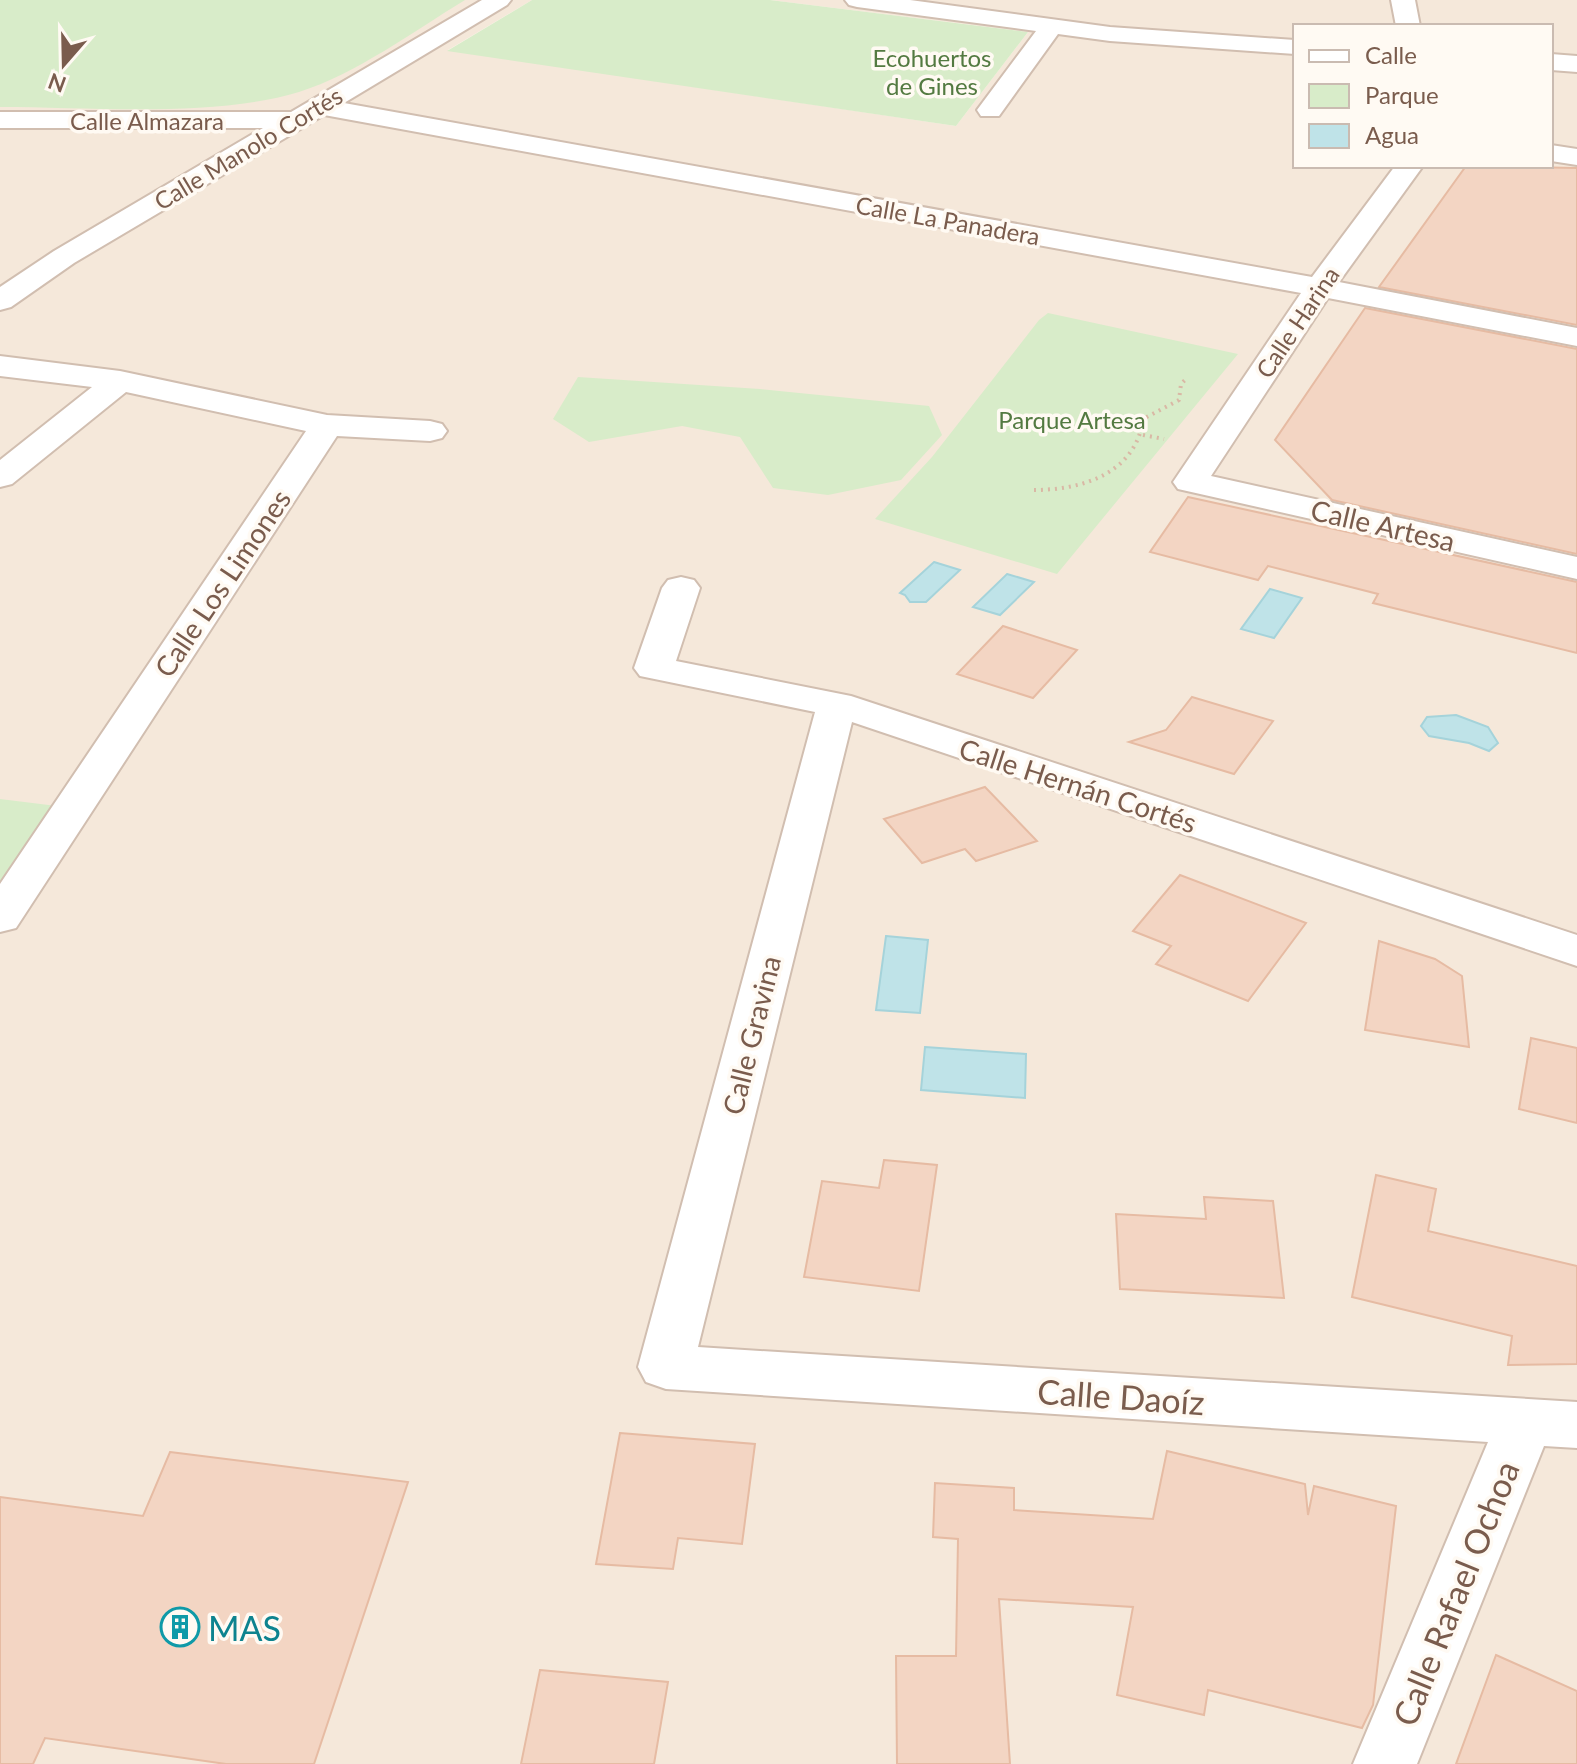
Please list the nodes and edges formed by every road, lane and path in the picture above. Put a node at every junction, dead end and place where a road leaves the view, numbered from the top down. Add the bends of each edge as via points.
1 (499, 0) edge
2 (857, 0) edge
3 (1403, 0) edge
4 (1408, 24) edge
5 (1053, 25) junction
6 (1293, 47) edge
7 (1553, 62) edge
8 (1577, 64) edge
9 (990, 110) dead end
10 (307, 113) junction
11 (0, 120) edge
12 (1553, 153) edge
13 (1577, 157) edge
14 (1408, 168) edge
15 (1319, 288) junction
16 (0, 301) edge
17 (1577, 337) edge
18 (0, 366) edge
19 (1188, 377) dead end
20 (120, 381) junction
21 (327, 425) junction
22 (430, 431) dead end
23 (0, 477) edge
24 (1190, 482) joint
25 (1034, 490) dead end
26 (1577, 568) edge
27 (681, 588) dead end
28 (837, 704) junction
29 (0, 918) edge
30 (1577, 951) edge
31 (666, 1367) joint
32 (1551, 1424) edge
33 (1385, 1764) edge

1 - 10 street, Calle Manolo Cortés
2 - 5 street
3 - 4 street
5 - 6 street via 1112,23
5 - 9 street
7 - 8 street
10 - 11 street, Calle Almazara
10 - 15 street, Calle La Panadera
10 - 16 street, Calle Manolo Cortés via 64,257
12 - 13 street
14 - 15 street, Calle Harina
15 - 17 street, Calle La Panadera
15 - 24 street, Calle Harina
18 - 20 street
19 - 25 path via 1179,400 1143,419 1143,435 1131,453 1092,483
20 - 21 street
20 - 23 street
21 - 22 street
21 - 29 street, Calle Los Limones
24 - 26 street, Calle Artesa
27 - 28 street, Calle Hernán Cortés via 654,668
28 - 30 street, Calle Hernán Cortés
28 - 31 street, Calle Gravina
31 - 32 street, Calle Daoíz
32 - 33 street, Calle Rafael Ochoa

